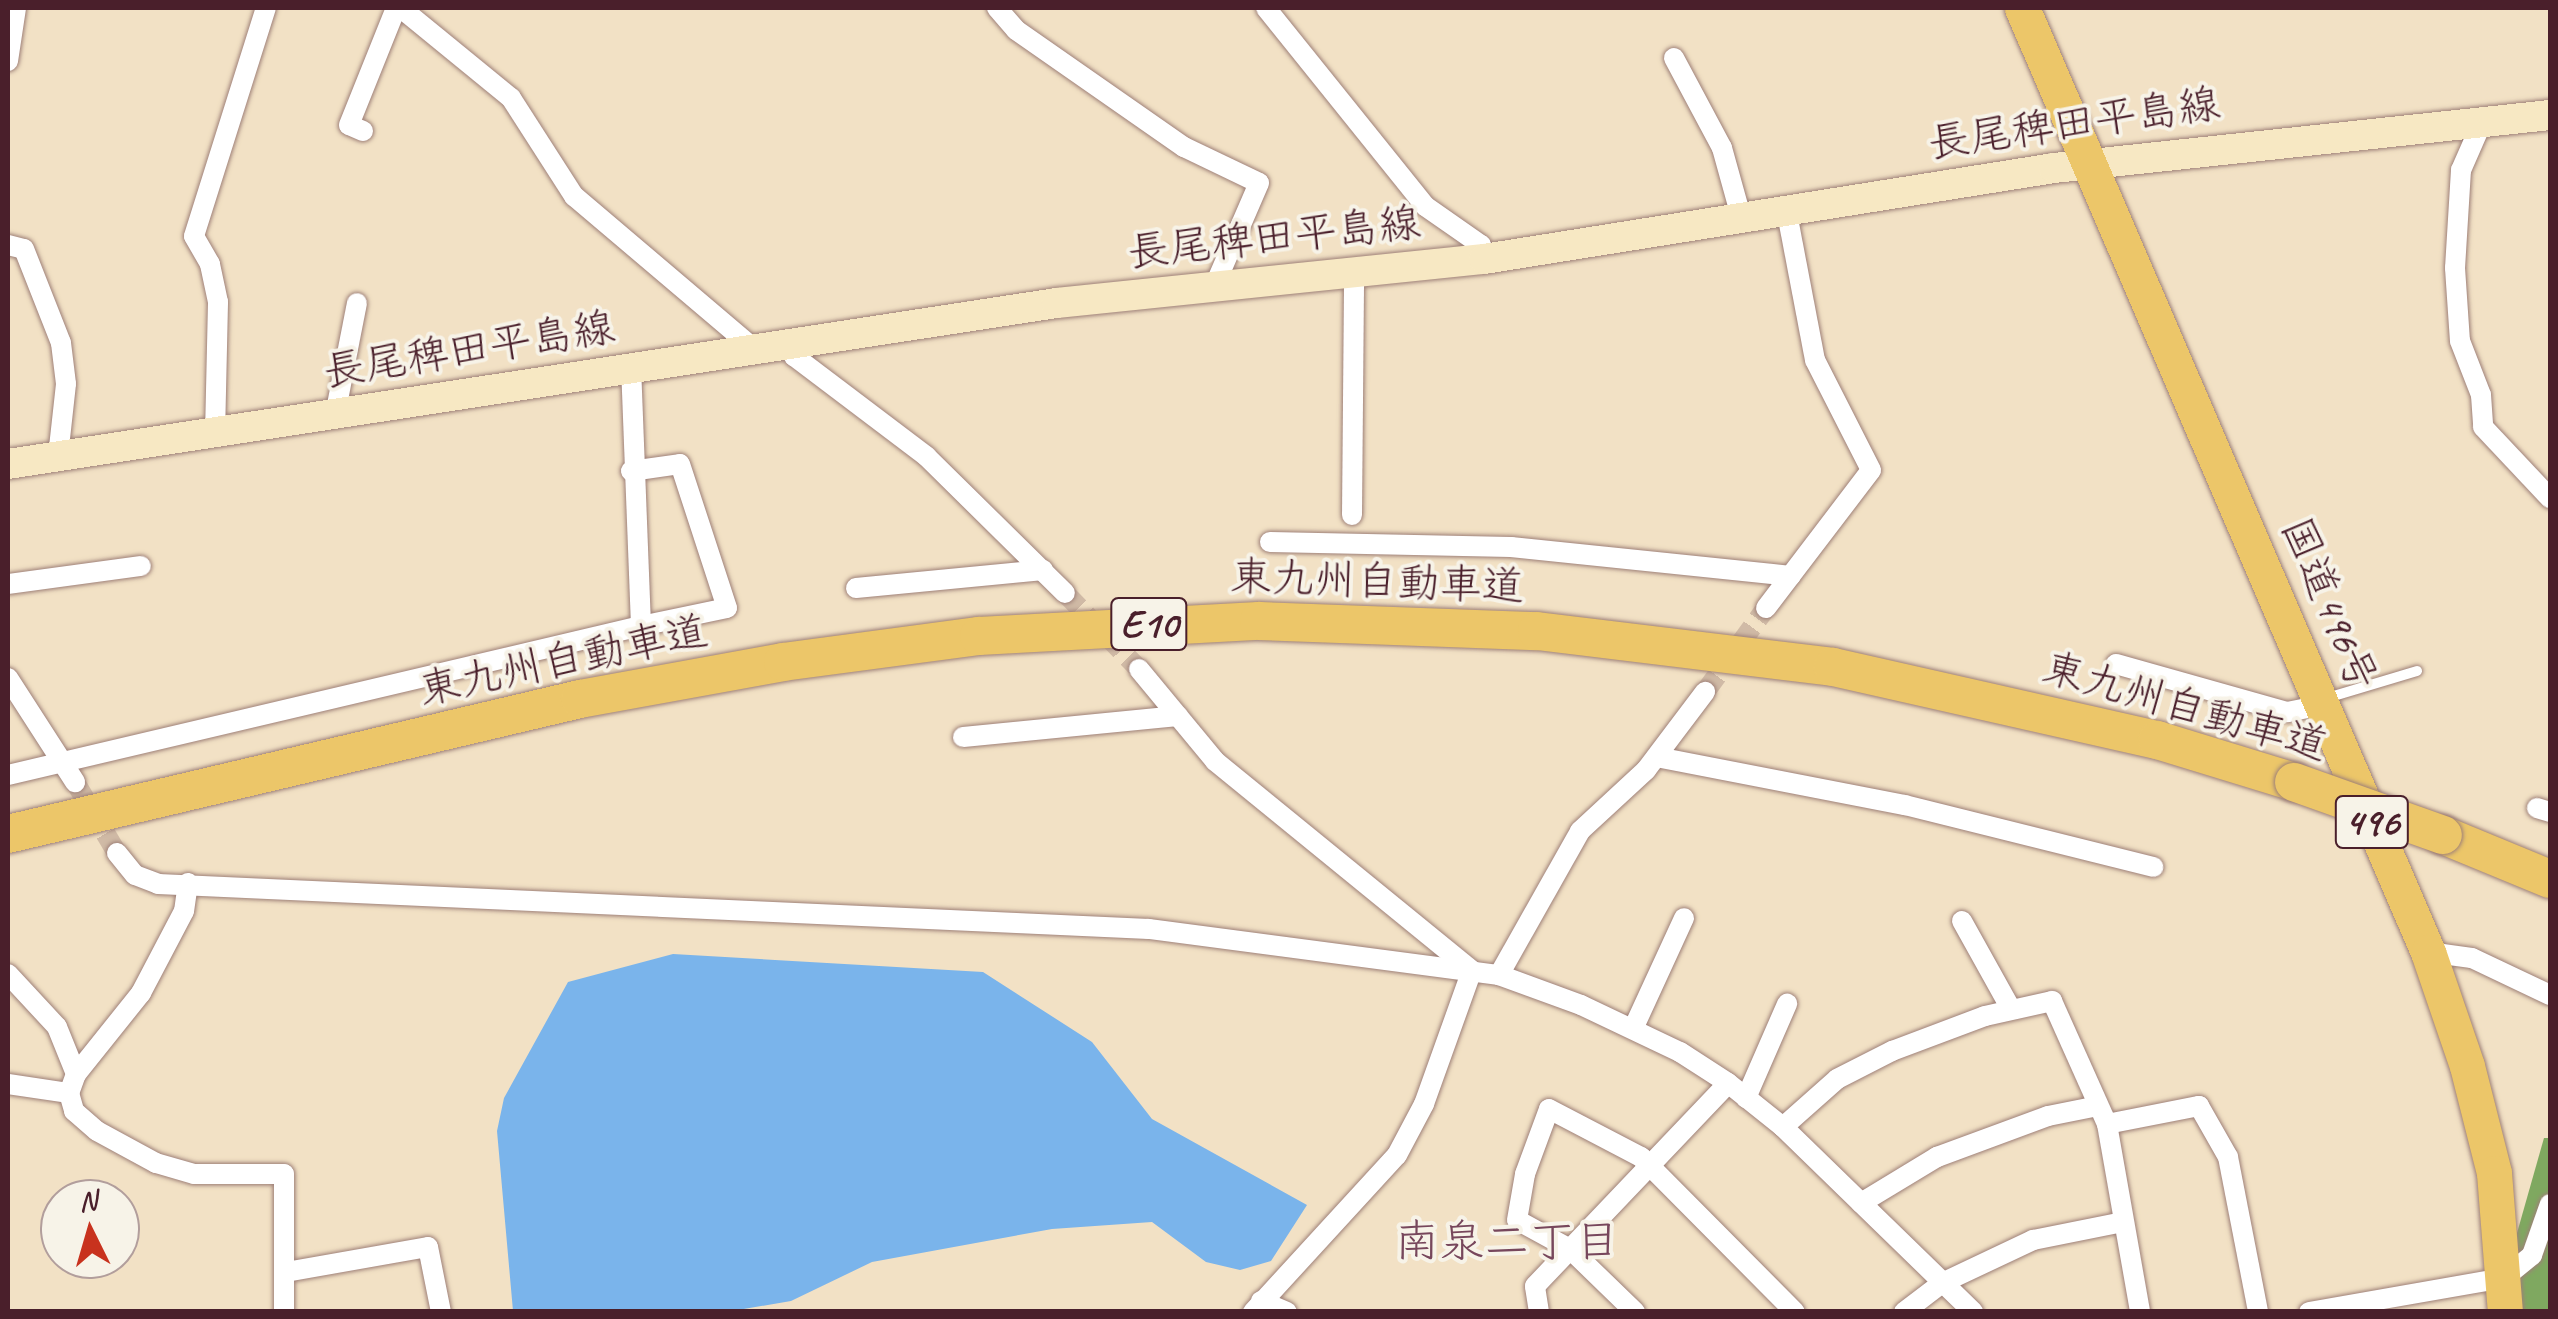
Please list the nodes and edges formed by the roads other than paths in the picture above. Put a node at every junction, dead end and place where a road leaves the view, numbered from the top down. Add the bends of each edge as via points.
1 (16, 8) edge
2 (266, 8) edge
3 (398, 8) edge
4 (997, 8) edge
5 (1266, 8) edge
6 (2022, 8) edge
7 (1674, 58) dead end
8 (8, 62) edge
9 (2550, 114) edge
10 (2483, 120) junction
11 (348, 125) dead end
12 (2093, 163) junction
13 (1787, 213) junction
14 (1742, 220) junction
15 (8, 245) edge
16 (1484, 259) junction
17 (1354, 272) junction
18 (1214, 287) junction
19 (357, 302) dead end
20 (789, 341) junction
21 (751, 346) junction
22 (631, 366) junction
23 (335, 415) junction
24 (215, 434) junction
25 (58, 456) junction
26 (8, 464) edge
27 (630, 471) junction
28 (2550, 498) edge
29 (1352, 515) dead end
30 (1270, 542) dead end
31 (142, 566) dead end
32 (1043, 570) junction
33 (1790, 576) junction
34 (8, 584) edge
35 (856, 588) dead end
36 (1065, 593) tunnel mouth
37 (1766, 608) tunnel mouth
38 (641, 626) junction
39 (2116, 664) dead end
40 (1139, 670) tunnel mouth
41 (2416, 671) dead end
42 (8, 678) edge
43 (1705, 692) tunnel mouth
44 (2321, 702) junction
45 (1178, 716) junction
46 (962, 737) dead end
47 (1656, 756) junction
48 (69, 773) junction
49 (8, 776) edge
50 (8, 834) edge
51 (118, 853) tunnel mouth
52 (2153, 867) dead end
53 (2550, 879) edge
54 (188, 883) junction
55 (1684, 918) dead end
56 (1962, 921) dead end
57 (2428, 952) junction
58 (1472, 970) junction
59 (8, 974) edge
60 (1498, 975) junction
61 (2550, 995) edge
62 (1787, 1004) dead end
63 (2011, 1010) junction
64 (1633, 1030) junction
65 (1728, 1083) junction
66 (8, 1084) edge
67 (72, 1084) junction
68 (1746, 1098) junction
69 (2102, 1115) junction
70 (1783, 1126) junction
71 (1646, 1168) junction
72 (1861, 1203) junction
73 (2550, 1204) edge
74 (2123, 1222) junction
75 (1570, 1249) junction
76 (286, 1272) junction
77 (1942, 1282) junction
78 (2504, 1295) edge
79 (1257, 1306) edge
80 (284, 1312) edge
81 (440, 1312) edge
82 (1288, 1312) edge
83 (1539, 1312) edge
84 (1635, 1312) edge
85 (1795, 1312) edge
86 (1904, 1312) edge
87 (1973, 1312) edge
88 (2140, 1312) edge
89 (2258, 1312) edge
90 (2309, 1312) edge

1 - 8 street
2 - 24 street via 194,236 210,264 218,302
3 - 11 street
3 - 21 street via 511,98 574,196
4 - 18 street via 1016,30 1184,147 1259,183
5 - 16 street via 1425,206 1481,245
6 - 12 highway, 国道496号 / 496
7 - 14 street via 1722,148
9 - 10 main road, 長尾稗田平島線
10 - 12 main road, 長尾稗田平島線
10 - 28 street via 2462,170 2454,268 2460,341 2480,395 2483,427
12 - 13 main road, 長尾稗田平島線
12 - 44 highway, 国道496号 / 496
13 - 14 main road, 長尾稗田平島線
13 - 33 street via 1815,360 1871,470
14 - 16 main road, 長尾稗田平島線
15 - 25 street via 24,249 61,342 66,384
16 - 17 main road, 長尾稗田平島線
17 - 18 main road, 長尾稗田平島線
17 - 29 street
18 - 20 main road, 長尾稗田平島線
19 - 23 street
20 - 21 main road, 長尾稗田平島線
20 - 32 street via 794,356 926,456
21 - 22 main road, 長尾稗田平島線
22 - 23 main road, 長尾稗田平島線
22 - 27 street
23 - 24 main road, 長尾稗田平島線
24 - 25 main road, 長尾稗田平島線
25 - 26 main road, 長尾稗田平島線
27 - 38 street
27 - 38 street via 680,464 726,608
30 - 33 street via 1511,547
31 - 34 street
32 - 35 street
32 - 36 street
33 - 37 street
38 - 48 street
39 - 44 street via 2287,712
40 - 45 street
41 - 44 lane
42 - 48 street
43 - 47 street
44 - 57 highway, 国道496号 / 496
45 - 46 street
45 - 58 street via 1215,761
47 - 52 street via 1906,805
47 - 60 street via 1580,831
48 - 49 street
50 - 53 highway, 東九州自動車道 / E10, bridge via 580,699 782,662 979,636 1259,621 1537,631 1833,667 2119,730 2294,782
51 - 54 street via 135,875 158,884
54 - 58 street via 790,917 1149,929
54 - 67 street via 184,910 141,994
55 - 64 street
56 - 63 street
57 - 61 street via 2472,958
57 - 78 highway, 国道496号 / 496 via 2468,1066 2494,1173
58 - 60 street
58 - 79 street via 1424,1104 1397,1155
59 - 67 street via 57,1028
60 - 64 street
62 - 68 street
63 - 69 street via 2052,1001
63 - 70 street via 1864,1065
64 - 65 street
65 - 68 street
65 - 71 street
66 - 67 street
67 - 76 street via 74,1111 97,1132 156,1163 194,1174 284,1174
68 - 70 street
69 - 72 street via 2048,1116 1937,1158
69 - 74 street
69 - 89 street via 2199,1106 2228,1157
70 - 72 street
71 - 75 street
71 - 75 street via 1640,1158 1550,1109 1525,1174 1517,1220
71 - 85 street
72 - 77 street
73 - 78 street via 2532,1255
74 - 77 street via 2033,1240
74 - 88 street
75 - 83 street via 1535,1286
75 - 84 street
76 - 80 street
76 - 81 street via 428,1247
77 - 86 street
77 - 87 street
78 - 90 street
79 - 82 street

